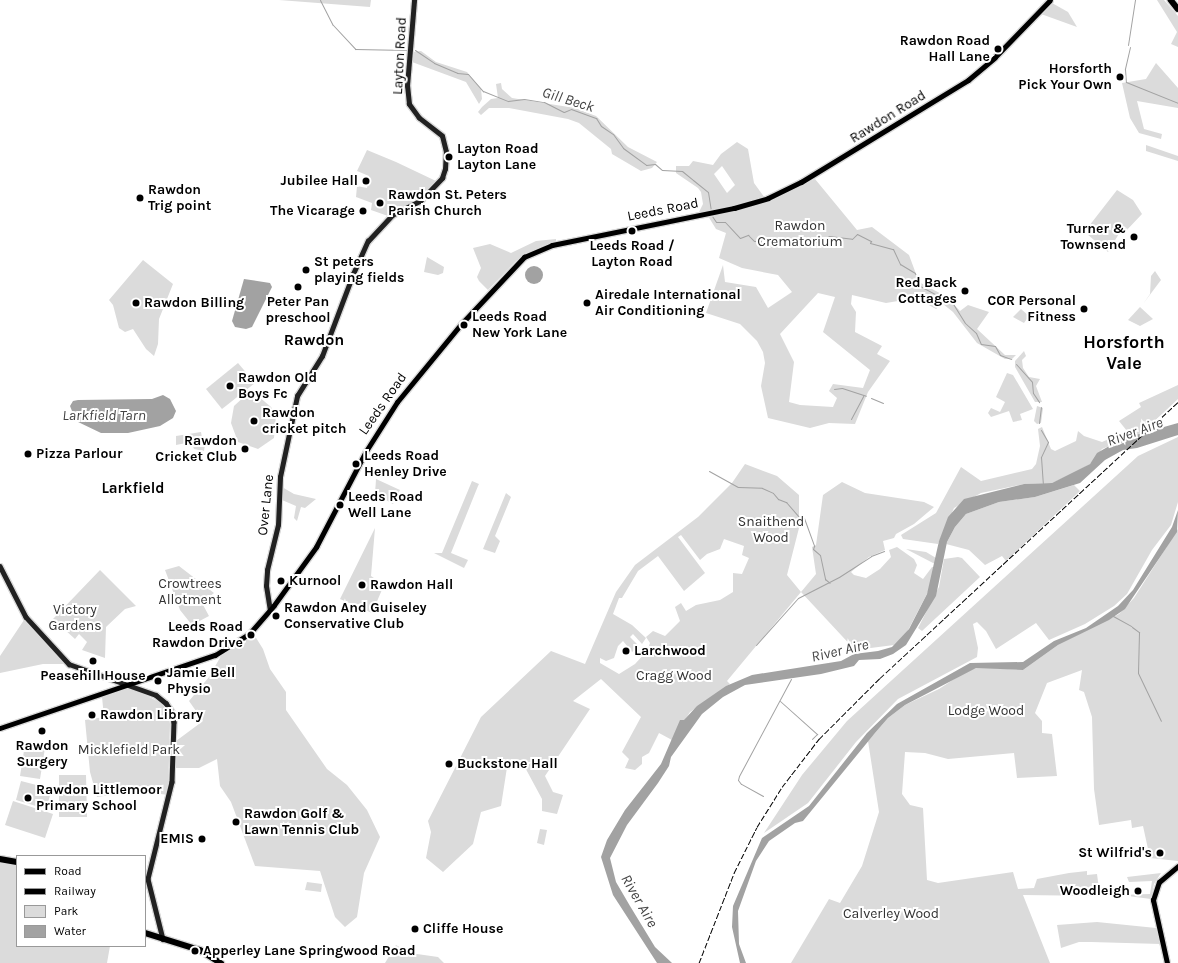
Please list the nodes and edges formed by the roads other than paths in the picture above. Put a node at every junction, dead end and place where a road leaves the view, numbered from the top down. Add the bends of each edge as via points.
1 (414, 0) edge
2 (1050, 0) edge
3 (1171, 0) edge
4 (1178, 9) edge
5 (446, 145) joint
6 (713, 213) joint
7 (0, 566) edge
8 (270, 611) junction
9 (141, 680) junction
10 (130, 684) junction
11 (140, 688) junction
12 (0, 728) edge
13 (0, 859) edge
14 (16, 862) edge
15 (1178, 866) edge
16 (146, 933) edge
17 (165, 938) junction
18 (221, 963) edge
19 (1167, 963) edge

1 - 5 street, Layton Road via 407,86 409,104 419,118 440,134
2 - 6 main road, Rawdon Road via 985,66 942,98 801,182 768,198
3 - 4 highway
5 - 8 street, Over Lane via 442,178 420,201 387,219 368,241 322,356 297,396 280,476 278,525 267,570 267,600
6 - 8 main road, Leeds Road via 552,245 524,257 511,268 439,349 397,402 366,451 316,547
7 - 10 street via 26,617 69,664
8 - 9 main road, Leeds Road via 249,634 221,652
9 - 10 main road, Leeds Road
9 - 11 street
10 - 11 street
10 - 12 main road, Leeds Road
11 - 17 street via 166,703 174,722 170,794 148,879
13 - 14 highway
15 - 19 main road via 1167,873 1155,891 1155,914
16 - 17 highway
17 - 18 highway via 200,950

